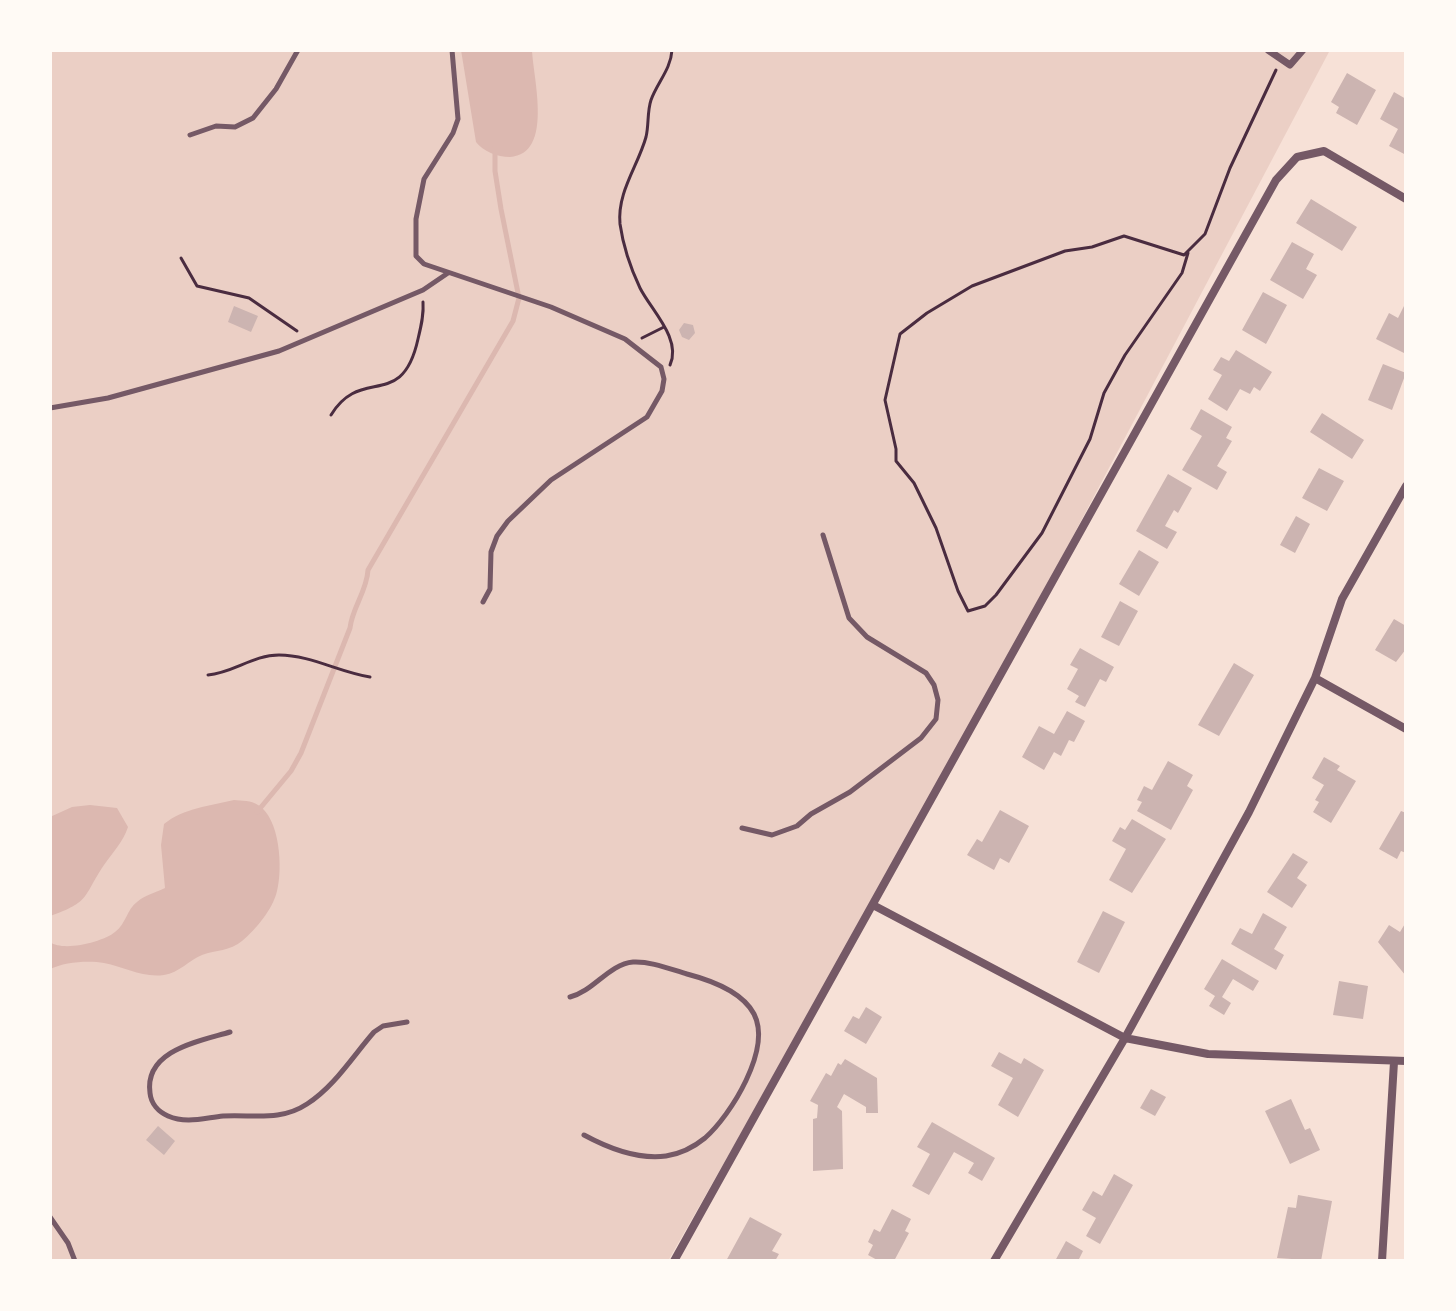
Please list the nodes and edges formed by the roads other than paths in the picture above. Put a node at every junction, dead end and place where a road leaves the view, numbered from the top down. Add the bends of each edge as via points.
1 (298, 50) edge
2 (452, 50) edge
3 (1268, 50) edge
4 (1303, 50) edge
5 (190, 135) dead end
6 (1406, 199) edge
7 (449, 272) junction
8 (50, 408) edge
9 (1406, 486) edge
10 (823, 535) dead end
11 (483, 602) dead end
12 (1315, 678) junction
13 (1406, 729) edge
14 (742, 828) dead end
15 (873, 905) junction
16 (570, 997) dead end
17 (407, 1022) dead end
18 (230, 1032) dead end
19 (1125, 1038) junction
20 (1406, 1061) edge
21 (1394, 1062) junction
22 (584, 1135) dead end
23 (50, 1217) edge
24 (75, 1261) edge
25 (674, 1261) edge
26 (994, 1261) edge
27 (1382, 1261) edge

1 - 5 lane via 253,118
2 - 7 lane via 458,119 424,179 415,244 416,256 424,264
3 - 4 street via 1290,65
6 - 15 street via 1324,151 1297,157 1276,180
7 - 8 lane via 423,290 279,351 108,398
7 - 11 lane via 617,335 661,367 664,379 647,417 551,480 508,521 491,552 492,577
9 - 12 street via 1342,599
10 - 14 lane via 849,618 867,637 926,673 938,700 936,719 921,738 797,826 772,835
12 - 13 street
12 - 19 street via 1249,812
15 - 19 street
15 - 25 street
16 - 22 lane via 583,994 615,968 648,963 735,994 757,1024 751,1071 698,1144 651,1156
17 - 18 lane via 374,1032 328,1086 307,1105 285,1114 180,1120 163,1114 150,1098 149,1086 160,1061 186,1045
19 - 21 street via 1208,1054
19 - 26 street
20 - 21 street
21 - 27 street
23 - 24 lane

